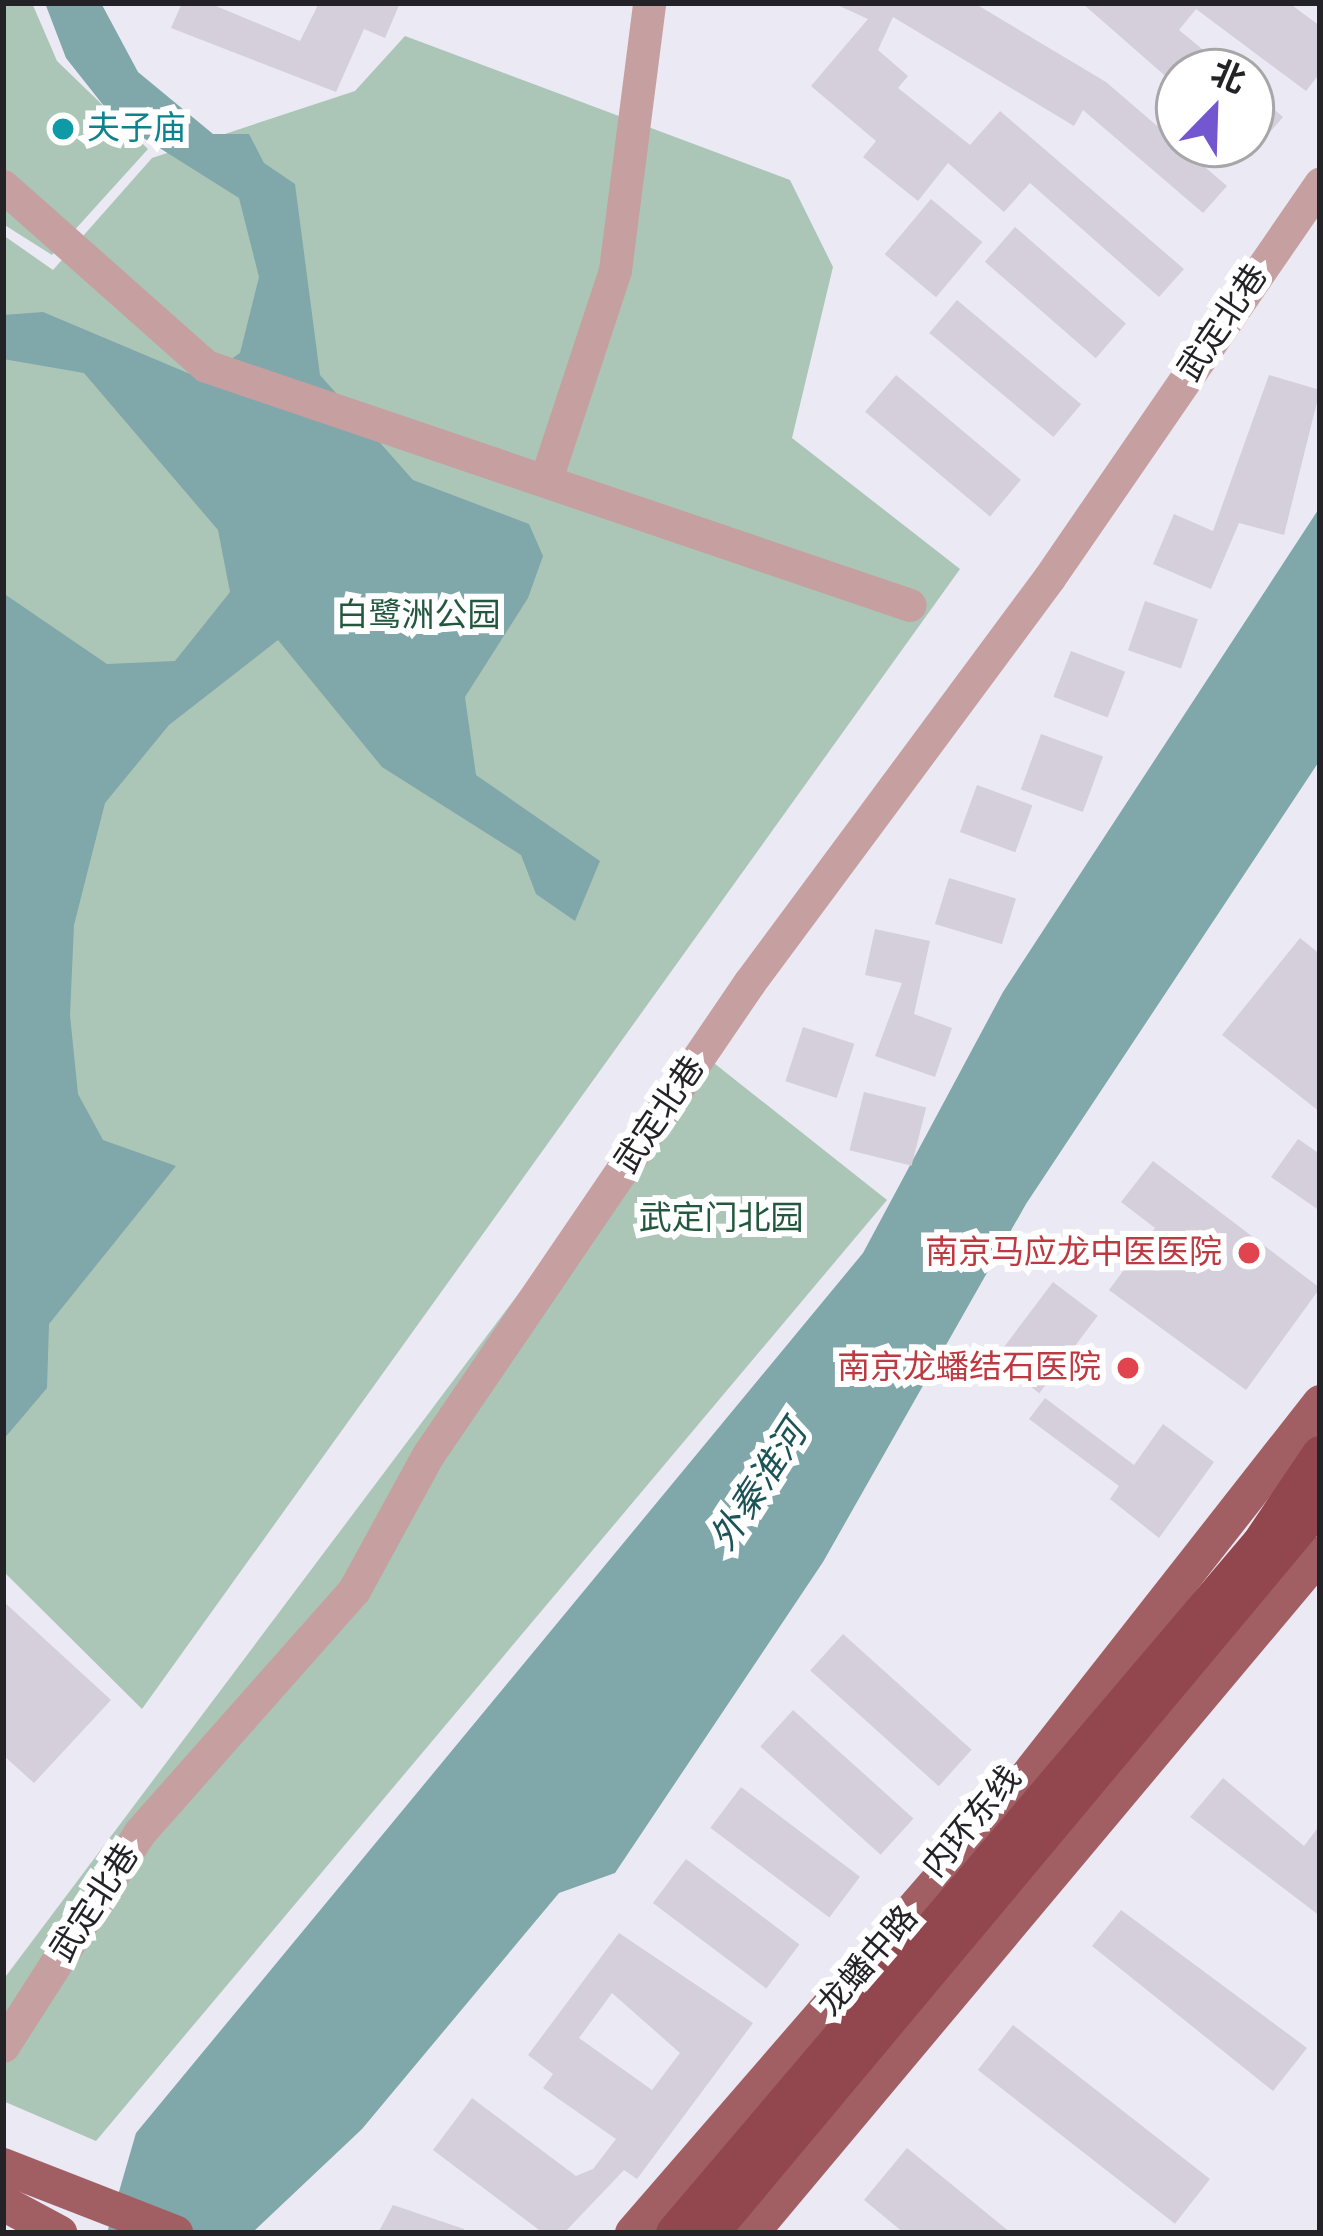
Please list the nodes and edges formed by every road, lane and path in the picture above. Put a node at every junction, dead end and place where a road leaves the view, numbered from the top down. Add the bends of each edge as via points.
1 (649, 3) edge
2 (1320, 183) edge
3 (3, 186) edge
4 (546, 479) junction
5 (910, 605) dead end
6 (1320, 1403) edge
7 (1320, 1454) edge
8 (1320, 1504) edge
9 (1320, 1554) edge
10 (3, 2046) edge
11 (3, 2146) edge
12 (3, 2166) edge
13 (81, 2191) junction
14 (3, 2203) edge
15 (3, 2222) edge
16 (58, 2233) edge
17 (175, 2233) edge
18 (633, 2233) edge
19 (674, 2233) edge
20 (712, 2233) edge
21 (751, 2233) edge

1 - 4 street via 615,270
2 - 10 street, 武定北巷 via 1049,578 749,983 428,1455 354,1590 140,1832
3 - 4 street via 206,366
4 - 5 street
6 - 18 main road, 龙蟠中路 via 1017,1790
7 - 19 highway, 内环东线 via 1260,1543
8 - 20 highway, 内环东线
9 - 21 main road
11 - 13 main road
12 - 13 main road
13 - 17 main road
14 - 16 main road
15 - 16 main road

